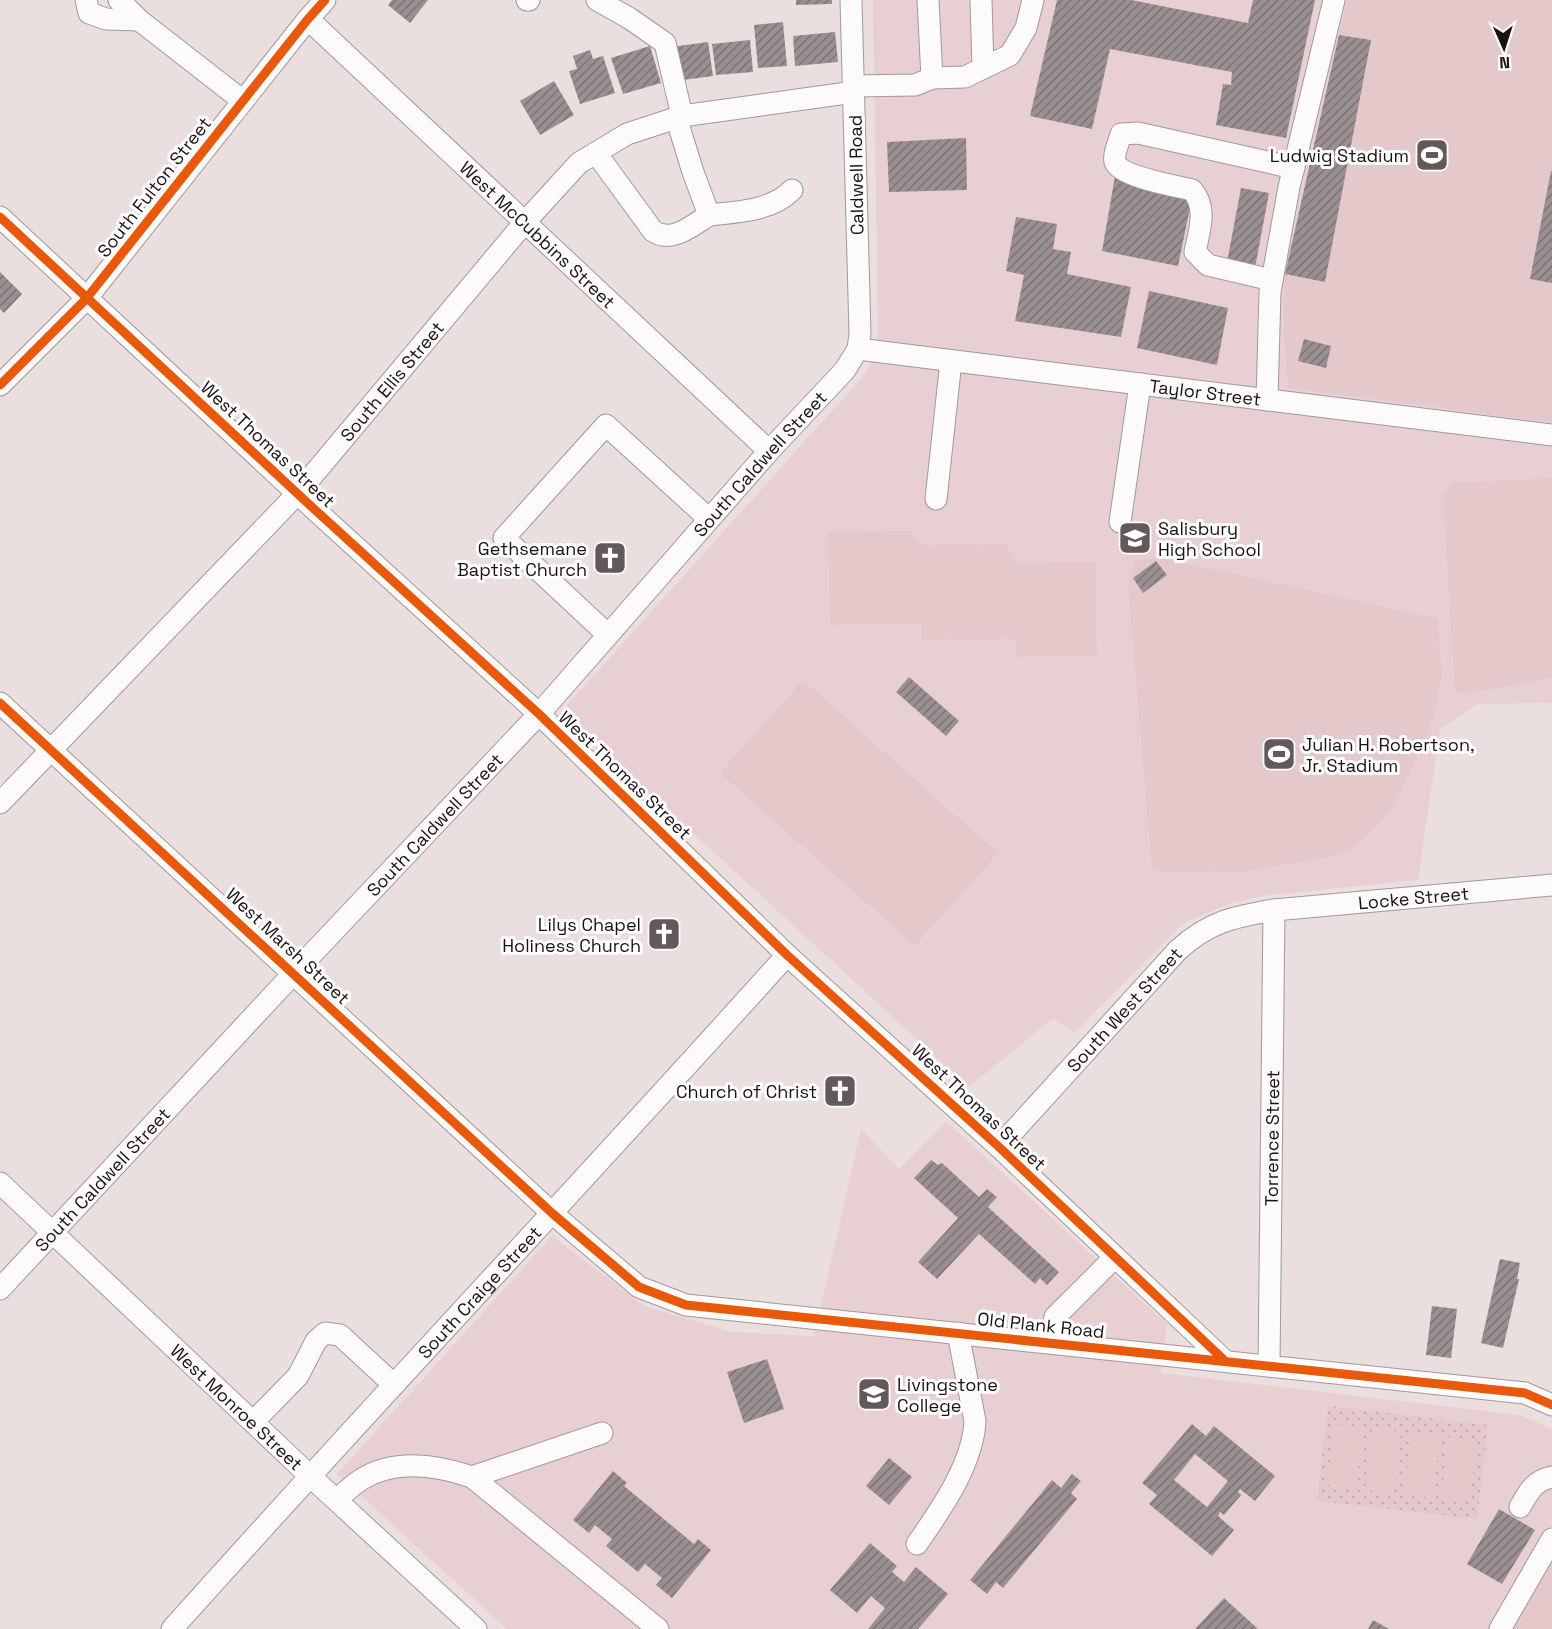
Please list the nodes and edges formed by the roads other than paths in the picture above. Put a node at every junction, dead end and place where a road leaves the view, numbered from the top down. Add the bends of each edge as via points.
1 (87, 0) edge
2 (119, 0) edge
3 (325, 0) edge
4 (597, 0) edge
5 (851, 0) edge
6 (928, 0) edge
7 (981, 0) edge
8 (1033, 0) edge
9 (1334, 0) edge
10 (308, 19) junction
11 (138, 20) junction
12 (983, 68) junction
13 (932, 78) junction
14 (854, 89) junction
15 (243, 101) junction
16 (679, 117) junction
17 (596, 153) junction
18 (1293, 168) junction
19 (792, 190) dead end
20 (709, 215) junction
21 (0, 217) edge
22 (525, 222) junction
23 (1272, 280) junction
24 (86, 298) junction
25 (858, 349) junction
26 (951, 361) junction
27 (1140, 384) junction
28 (0, 386) edge
29 (1268, 400) junction
30 (1552, 435) edge
31 (768, 451) junction
32 (297, 494) junction
33 (936, 499) dead end
34 (710, 519) junction
35 (1120, 522) dead end
36 (608, 635) junction
37 (0, 703) edge
38 (539, 714) junction
39 (51, 749) junction
40 (0, 803) edge
41 (1552, 885) edge
42 (1274, 910) junction
43 (787, 955) junction
44 (293, 974) junction
45 (999, 1147) junction
46 (0, 1183) edge
47 (553, 1214) junction
48 (53, 1232) junction
49 (1115, 1257) junction
50 (0, 1288) edge
51 (958, 1333) junction
52 (1049, 1342) junction
53 (1224, 1360) junction
54 (1269, 1366) junction
55 (394, 1384) junction
56 (1552, 1405) edge
57 (253, 1422) junction
58 (602, 1433) dead end
59 (310, 1476) junction
60 (472, 1477) junction
61 (1552, 1477) edge
62 (336, 1500) junction
63 (1520, 1508) dead end
64 (1552, 1539) edge
65 (917, 1544) dead end
66 (172, 1629) edge
67 (476, 1629) edge
68 (658, 1629) edge
69 (1500, 1629) edge

1 - 11 street via 89,13 106,20
2 - 11 street
3 - 10 street, South Fulton Street
4 - 16 street via 665,43
5 - 14 street, Caldwell Road
6 - 13 street
7 - 12 street
8 - 12 street, South Ellis Street via 1026,28 1010,55
9 - 18 street
10 - 15 street, South Fulton Street
10 - 22 street, West McCubbins Street
11 - 15 street
12 - 13 street, South Ellis Street via 965,77
13 - 14 street, South Ellis Street via 915,85
14 - 16 street, South Ellis Street
14 - 25 street, Caldwell Road
15 - 24 street, South Fulton Street
16 - 17 street, South Ellis Street via 627,134
16 - 20 street
17 - 20 street via 659,236 670,237
17 - 22 street, South Ellis Street via 579,163
18 - 23 street
18 - 23 street via 1138,133 1121,134 1114,159 1122,170 1195,193 1202,212 1195,252 1201,260
19 - 20 street via 766,206
21 - 24 street, West Thomas Street
22 - 31 street, West McCubbins Street
22 - 32 street, South Ellis Street
23 - 29 street
24 - 28 street, South Fulton Street
24 - 32 street, West Thomas Street
25 - 26 street, Taylor Street
25 - 31 street, South Caldwell Street via 845,370
26 - 27 street, Taylor Street
26 - 33 street
27 - 29 street, Taylor Street
27 - 35 street
29 - 30 street, Taylor Street
31 - 34 street, South Caldwell Street
32 - 38 street, West Thomas Street
32 - 39 street, South Ellis Street
34 - 36 street, South Caldwell Street
34 - 36 street via 606,425 504,538
36 - 38 street, South Caldwell Street
37 - 39 street, West Marsh Street
38 - 43 street, West Thomas Street
38 - 44 street, South Caldwell Street
39 - 40 street, South Ellis Street
39 - 44 street, West Marsh Street
41 - 42 street, Locke Street
42 - 45 street, South West Street via 1232,917 1195,935
42 - 54 street, Torrence Street
43 - 45 street, West Thomas Street
43 - 47 street, South Craige Street
44 - 47 street, West Marsh Street
44 - 48 street, South Caldwell Street
45 - 49 street, West Thomas Street
46 - 48 street, West Monroe Street
47 - 51 street, Old Plank Road via 639,1287 687,1305
47 - 55 street, South Craige Street
48 - 50 street, South Caldwell Street
48 - 57 street, West Monroe Street
49 - 52 street via 1055,1317
49 - 53 street, West Thomas Street
51 - 52 street, Old Plank Road
51 - 65 street via 975,1432 944,1505
52 - 53 street, Old Plank Road
53 - 54 street, Old Plank Road
54 - 56 street, Old Plank Road via 1525,1393
55 - 57 street via 340,1335 325,1333 316,1341 298,1376
55 - 59 street, South Craige Street
57 - 59 street, West Monroe Street
58 - 60 street
59 - 62 street, West Monroe Street
59 - 66 street, South Craige Street
60 - 62 street via 443,1468 398,1466 363,1478
60 - 68 street
61 - 63 street via 1533,1485
62 - 67 street, West Monroe Street
64 - 69 street

